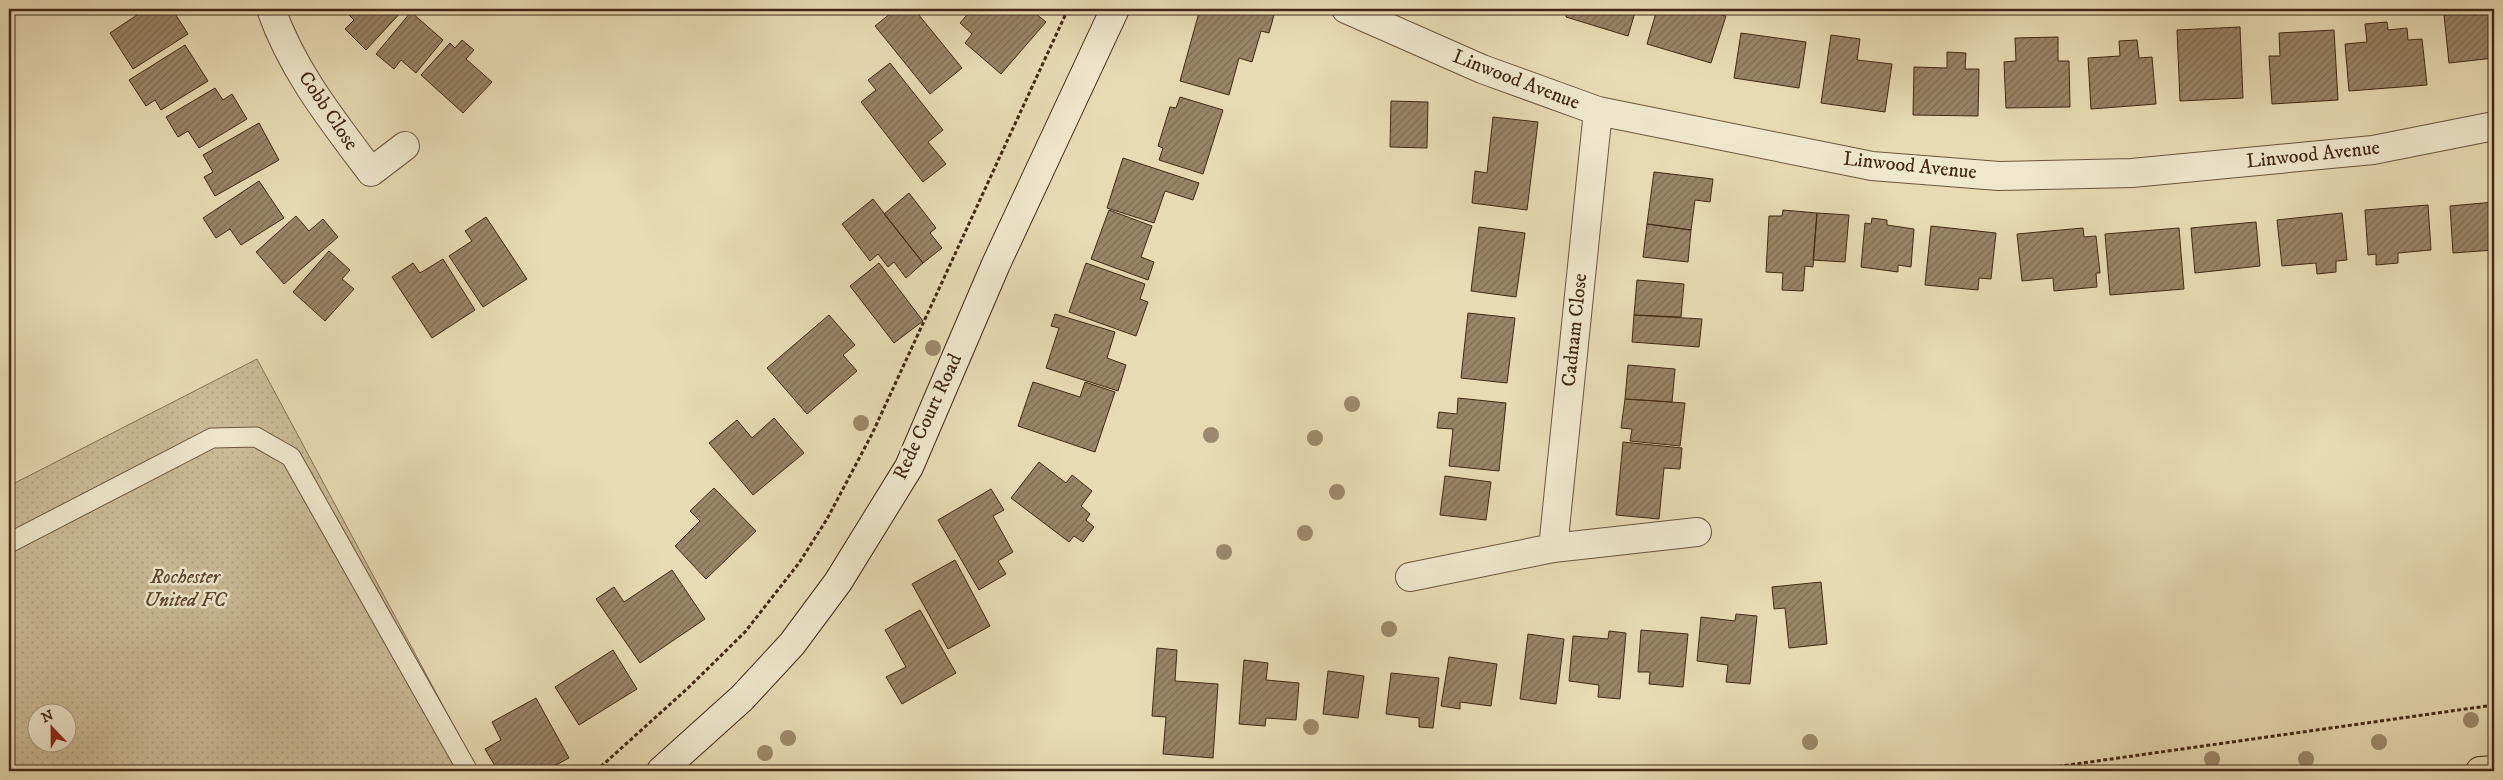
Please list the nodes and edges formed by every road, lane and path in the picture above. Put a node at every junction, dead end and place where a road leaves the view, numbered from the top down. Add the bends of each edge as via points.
1 (271, 9) edge
2 (1068, 9) edge
3 (1115, 9) edge
4 (1346, 9) edge
5 (1598, 111) junction
6 (2494, 126) edge
7 (405, 146) dead end
8 (1697, 532) dead end
9 (9, 542) edge
10 (1553, 548) junction
11 (1410, 577) dead end
12 (2494, 705) edge
13 (2494, 770) edge
14 (468, 771) edge
15 (596, 771) edge
16 (661, 771) edge
17 (2026, 771) edge
18 (2480, 771) edge

1 - 7 street, Cobb Close via 281,37 319,103 371,172
2 - 15 path via 872,434 823,525 799,563 745,632
3 - 16 street, Rede Court Road via 996,264 908,467 838,582 792,644 742,698
4 - 5 street, Linwood Avenue via 1482,69
5 - 6 street, Linwood Avenue via 1872,166 1999,176 2132,173 2373,150
5 - 10 street, Cadnam Close
8 - 10 street
9 - 14 lane via 212,438 256,438 291,457
10 - 11 street
12 - 17 path
13 - 18 main road

